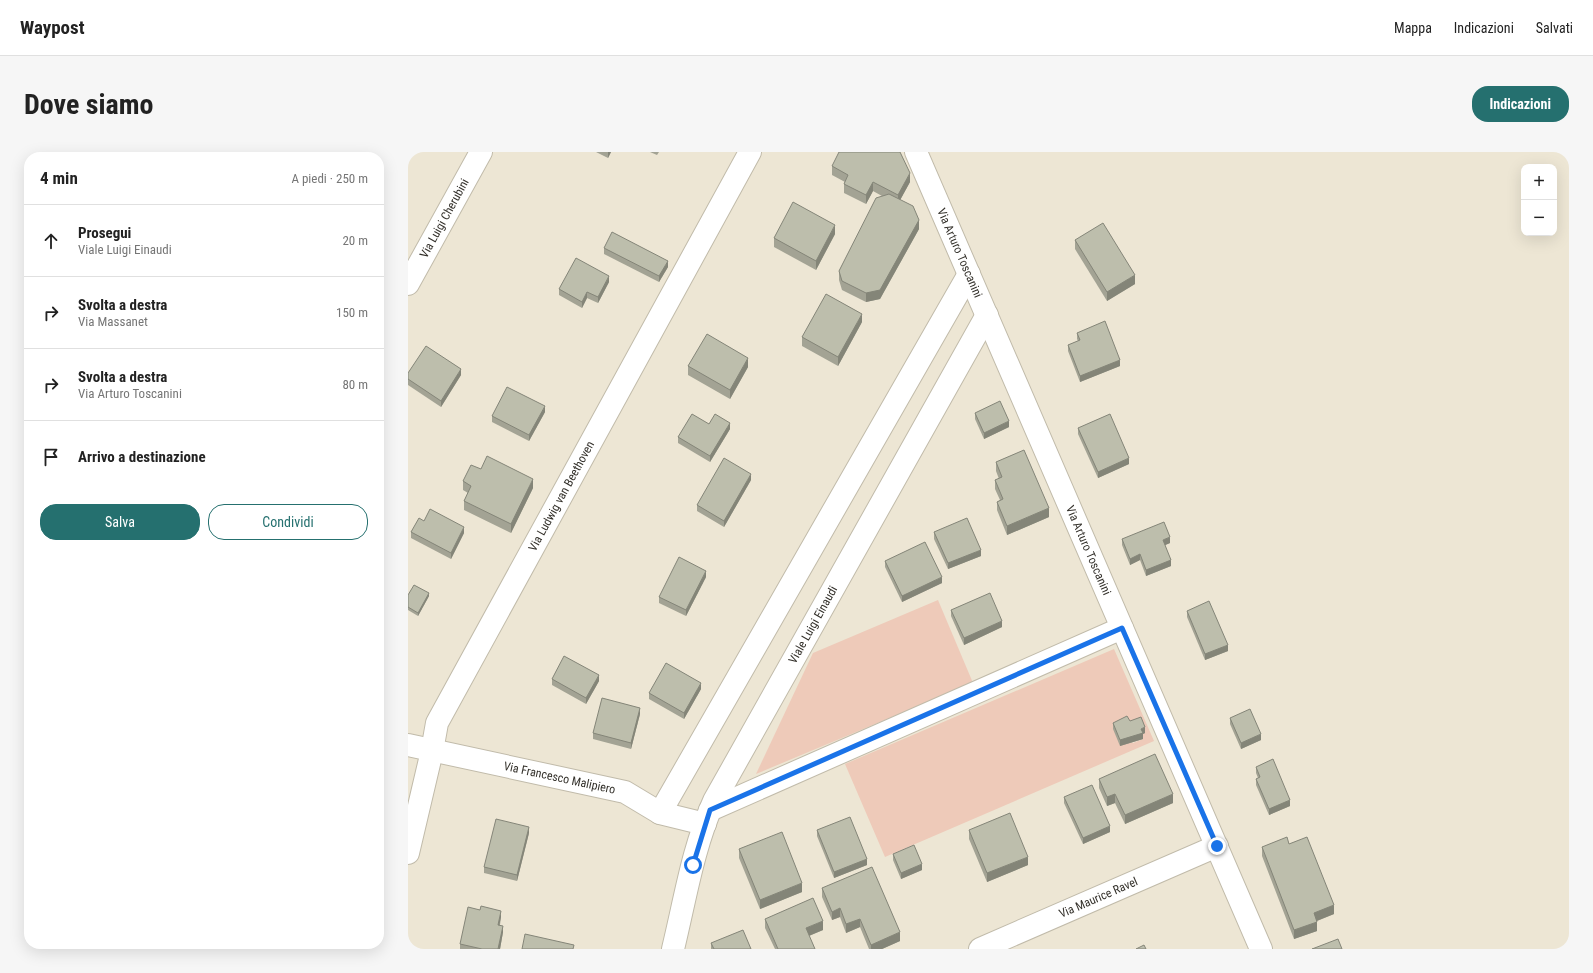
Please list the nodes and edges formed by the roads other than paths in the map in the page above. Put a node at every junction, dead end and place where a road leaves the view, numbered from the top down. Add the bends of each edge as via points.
1 (481, 152) edge
2 (750, 152) edge
3 (916, 152) edge
4 (969, 274) junction
5 (408, 284) edge
6 (987, 315) junction
7 (1122, 628) junction
8 (408, 745) edge
9 (432, 751) junction
10 (660, 813) junction
11 (708, 817) junction
12 (1217, 846) junction
13 (408, 853) edge
14 (673, 949) edge
15 (980, 949) edge
16 (1261, 949) edge

1 - 5 street, Via Luigi Cherubini
2 - 9 street, Via Ludwig van Beethoven via 437,723
3 - 4 street, Via Arturo Toscanini
4 - 6 street, Via Arturo Toscanini
4 - 10 street
6 - 7 street, Via Arturo Toscanini
6 - 11 street, Viale Luigi Einaudi
7 - 11 street
7 - 12 street, Via Arturo Toscanini
8 - 9 street, Via Francesco Malipiero
9 - 10 street, Via Francesco Malipiero via 625,792
9 - 13 street, Via Ludwig van Beethoven
10 - 11 street, Via Francesco Malipiero
11 - 14 street, Viale Luigi Einaudi
12 - 15 street, Via Maurice Ravel
12 - 16 street, Via Arturo Toscanini

